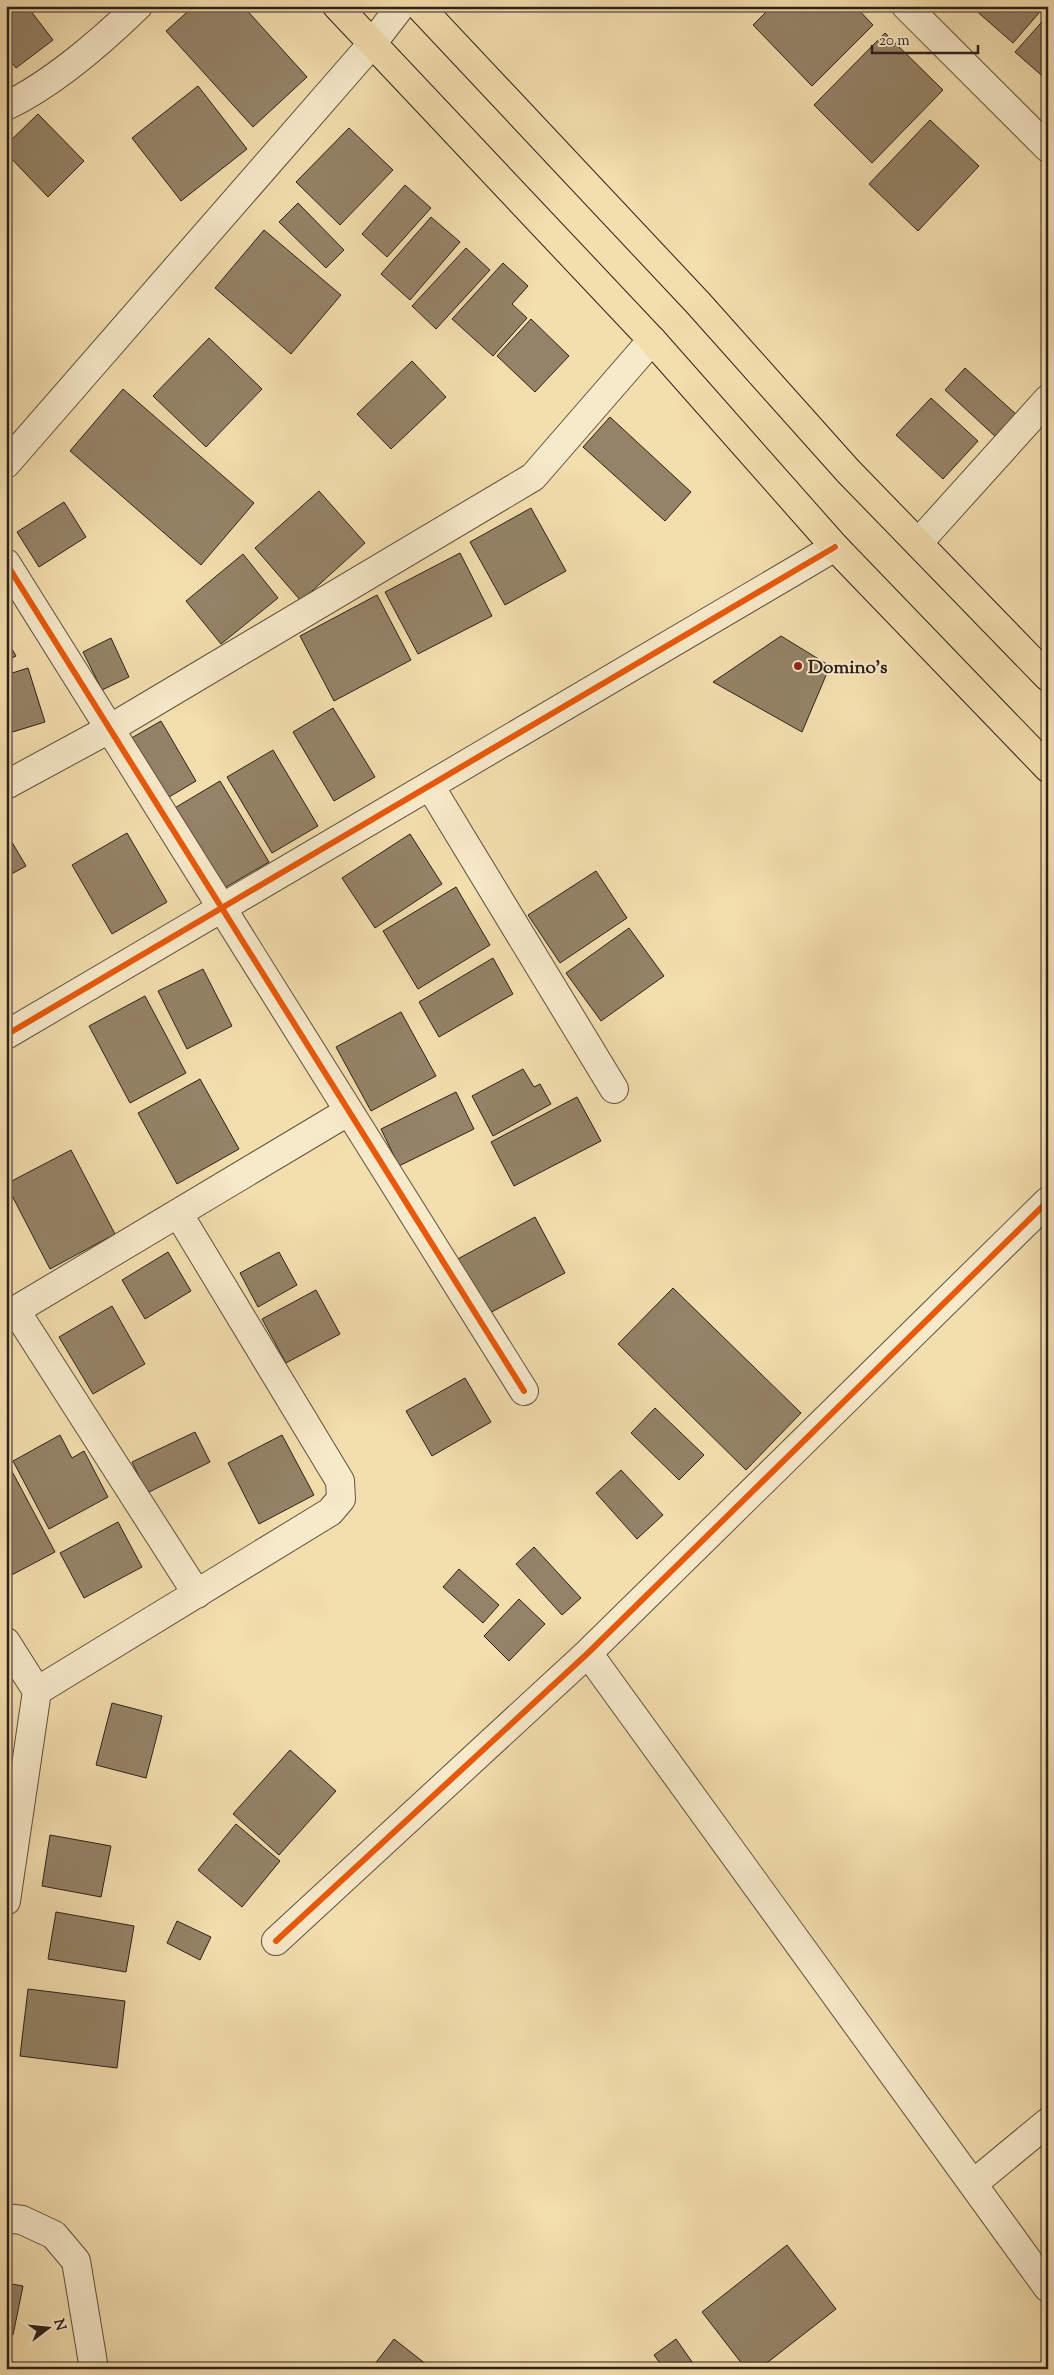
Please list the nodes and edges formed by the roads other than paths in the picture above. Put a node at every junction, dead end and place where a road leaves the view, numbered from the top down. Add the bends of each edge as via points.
1 (138, 6) edge
2 (337, 6) edge
3 (401, 6) edge
4 (419, 6) edge
5 (906, 6) edge
6 (371, 44) junction
7 (6, 106) edge
8 (1048, 148) edge
9 (652, 340) junction
10 (1048, 399) edge
11 (6, 464) edge
12 (919, 542) junction
13 (835, 547) junction
14 (6, 563) edge
15 (1048, 677) edge
16 (111, 728) junction
17 (1048, 768) edge
18 (6, 785) edge
19 (430, 786) junction
20 (222, 909) junction
21 (6, 1035) edge
22 (614, 1089) dead end
23 (349, 1111) junction
24 (1048, 1201) edge
25 (178, 1214) junction
26 (11, 1314) edge
27 (524, 1391) dead end
28 (196, 1594) junction
29 (6, 1642) edge
30 (588, 1653) junction
31 (37, 1691) junction
32 (6, 1901) edge
33 (276, 1941) dead end
34 (1048, 2122) edge
35 (973, 2184) junction
36 (6, 2218) edge
37 (1048, 2288) edge
38 (94, 2369) edge

1 - 7 street via 105,38
2 - 6 main road
3 - 6 street
4 - 12 main road via 698,304 848,471
5 - 8 street
6 - 9 main road
6 - 11 street
9 - 13 main road
9 - 16 street via 533,477
10 - 12 street
12 - 15 main road
13 - 17 main road
13 - 19 street
14 - 16 street
16 - 18 street
16 - 20 street
19 - 20 street
19 - 22 street
20 - 21 street
20 - 23 street
23 - 25 street
23 - 27 street
24 - 30 street
25 - 26 street
25 - 28 street via 340,1481 341,1499 330,1512
26 - 28 street
28 - 31 street
29 - 31 street
30 - 33 street
30 - 35 street
31 - 32 street
34 - 35 street
35 - 37 street
36 - 38 street via 22,2220 54,2235 76,2261

